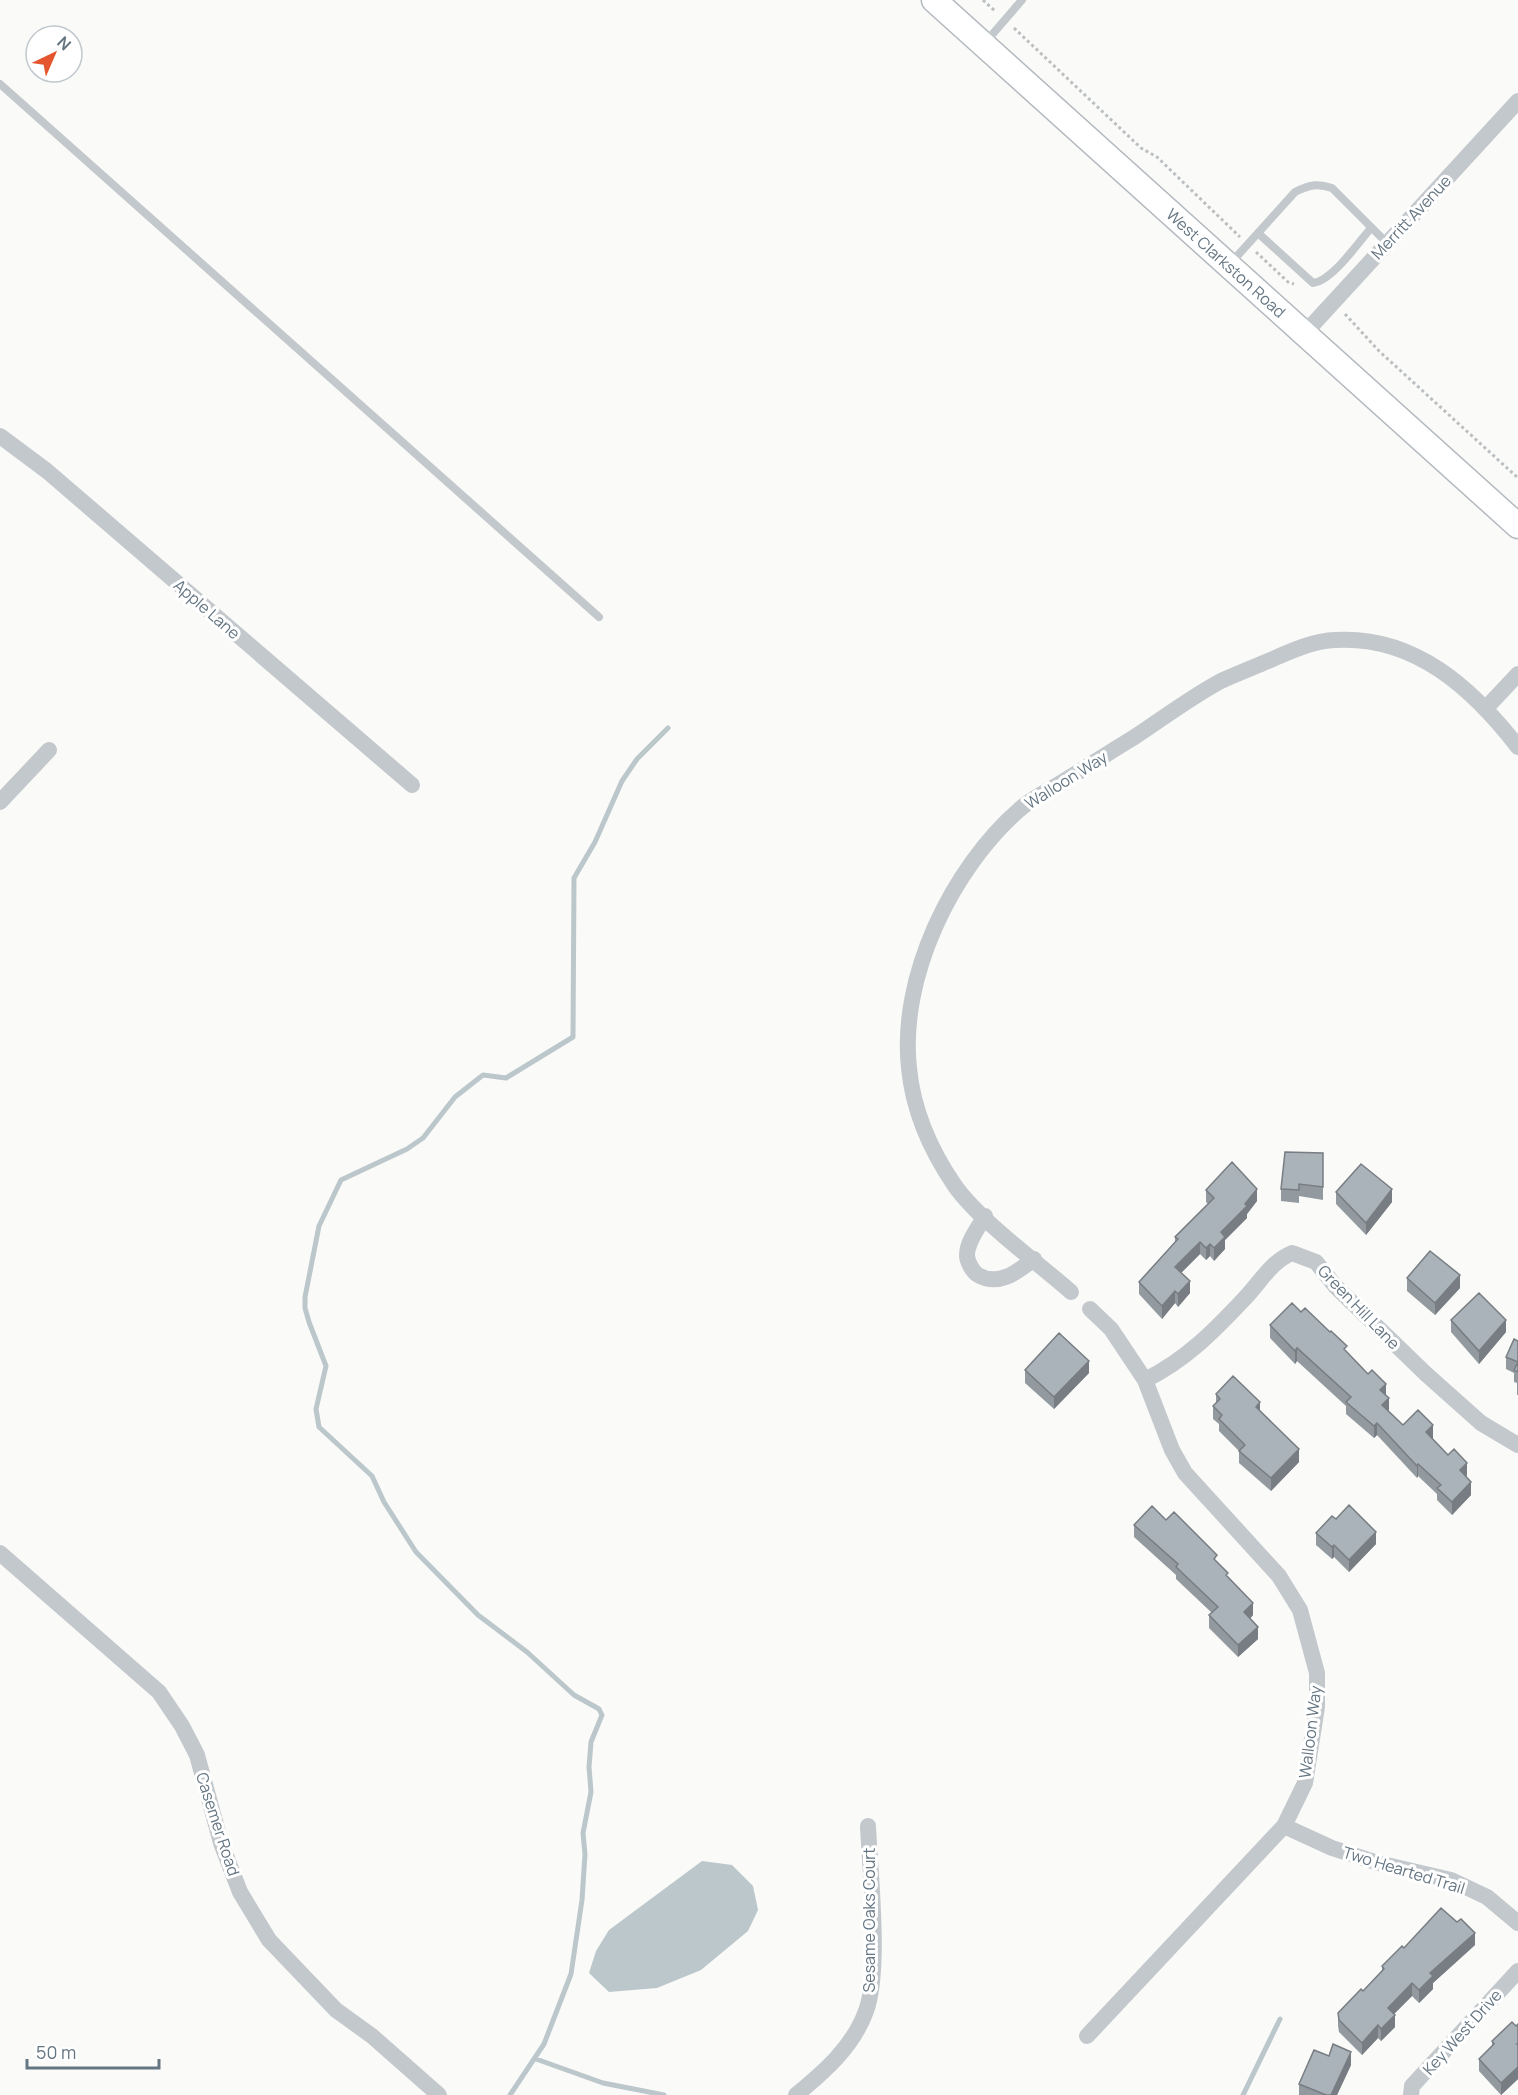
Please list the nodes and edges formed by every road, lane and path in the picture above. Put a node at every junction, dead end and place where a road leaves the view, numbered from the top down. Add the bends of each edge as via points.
1 (934, 0) edge
2 (1022, 0) edge
3 (984, 44) junction
4 (0, 84) edge
5 (1518, 100) edge
6 (1371, 228) junction
7 (1258, 233) junction
8 (1387, 243) junction
9 (1229, 265) junction
10 (1304, 334) junction
11 (0, 436) edge
12 (1518, 526) edge
13 (599, 617) dead end
14 (1518, 674) edge
15 (1487, 707) junction
16 (1518, 747) edge
17 (49, 750) dead end
18 (412, 785) dead end
19 (0, 802) edge
20 (985, 1216) junction
21 (1034, 1259) junction
22 (1071, 1292) dead end
23 (1090, 1309) dead end
24 (1145, 1380) junction
25 (1518, 1445) edge
26 (0, 1553) edge
27 (868, 1826) dead end
28 (1284, 1826) junction
29 (1518, 1923) edge
30 (1518, 1971) edge
31 (1087, 2036) dead end
32 (438, 2095) edge
33 (795, 2095) edge
34 (1411, 2095) edge

1 - 3 main road, West Clarkston Road
2 - 3 lane
3 - 9 main road, West Clarkston Road
4 - 13 lane
5 - 8 street, Merritt Avenue
6 - 7 lane via 1332,188 1320,184 1295,192
6 - 7 lane via 1330,275 1312,283
6 - 8 lane
7 - 9 lane
8 - 10 street, Merritt Avenue
9 - 10 main road, West Clarkston Road
10 - 12 main road, West Clarkston Road
11 - 18 street, Apple Lane via 47,471
14 - 15 street
15 - 16 street, Walloon Way
15 - 20 street, Walloon Way via 1432,664 1402,650 1336,639 1308,644 1220,682 1021,808 987,844 937,922 921,963 909,1031 908,1067 918,1113 935,1154 956,1188
17 - 19 street
20 - 21 street, Walloon Way
20 - 21 street via 970,1242 967,1257 974,1273 986,1280 998,1280
21 - 22 street, Walloon Way
23 - 24 street, Walloon Way via 1111,1329
24 - 25 street, Green Hill Lane via 1190,1353 1279,1259 1292,1253 1316,1263 1426,1374 1482,1423
24 - 28 street, Walloon Way via 1185,1473 1279,1576 1300,1610 1311,1643 1317,1673 1317,1707 1311,1748 1305,1783
26 - 32 street, Casemer Road via 159,1692 197,1755 240,1892 269,1940 336,2010 372,2036
27 - 33 street, Sesame Oaks Court via 870,1999 850,2042
28 - 29 street, Two Hearted Trail via 1366,1859 1451,1880 1487,1897
28 - 31 street, Walloon Way
30 - 34 street, Key West Drive via 1412,2086

